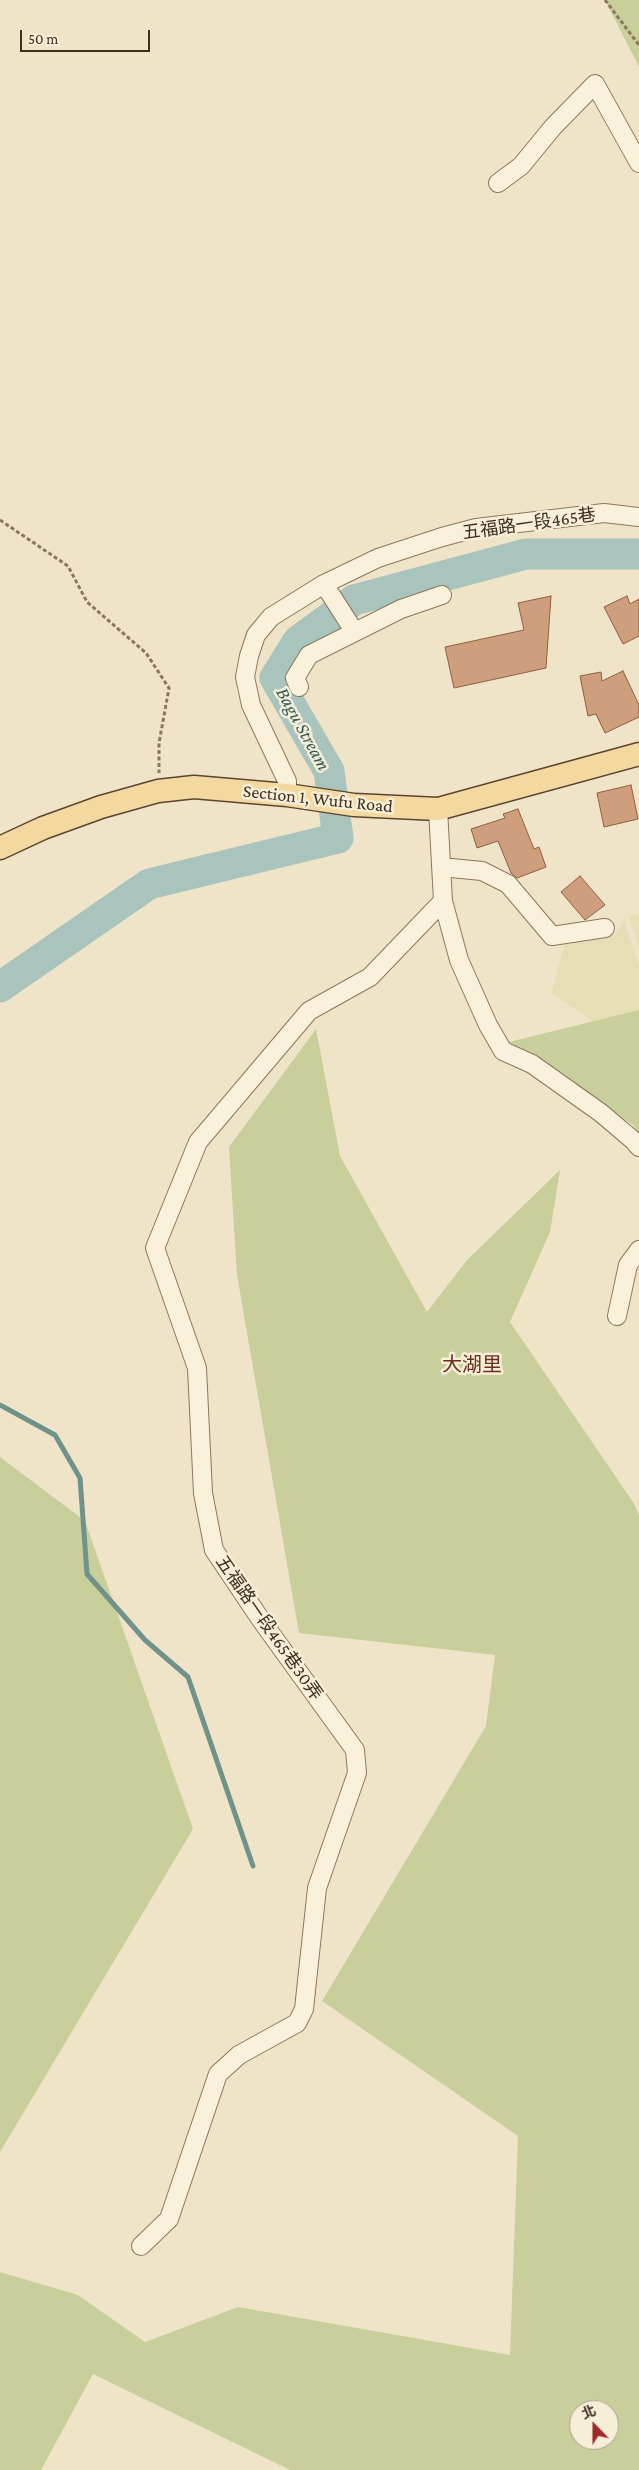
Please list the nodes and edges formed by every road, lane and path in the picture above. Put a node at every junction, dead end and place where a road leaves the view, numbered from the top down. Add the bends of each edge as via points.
1 (606, 0) edge
2 (639, 45) edge
3 (639, 163) edge
4 (498, 183) dead end
5 (639, 516) edge
6 (0, 520) edge
7 (324, 584) junction
8 (442, 595) dead end
9 (354, 631) junction
10 (299, 687) dead end
11 (639, 754) edge
12 (158, 791) junction
13 (287, 795) junction
14 (438, 809) junction
15 (0, 848) edge
16 (441, 867) junction
17 (443, 901) junction
18 (605, 928) dead end
19 (639, 1147) edge
20 (639, 1250) edge
21 (617, 1316) dead end
22 (141, 2246) dead end

1 - 2 path
3 - 4 lane via 595,84 552,127 521,166
5 - 7 lane, 五福路一段465巷 via 604,513 476,528 378,558
6 - 12 path via 68,566 88,602 146,653 169,688 159,743
7 - 9 lane
7 - 13 lane, 五福路一段465巷 via 271,617 256,635 245,677 251,705 287,781
8 - 9 lane via 401,609
9 - 10 lane via 309,655 295,678
11 - 14 main road, Section 1, Wufu Road
12 - 13 main road, Section 1, Wufu Road via 194,787
12 - 15 main road, Section 1, Wufu Road via 43,828
13 - 14 main road, Section 1, Wufu Road via 354,805
14 - 16 lane
16 - 17 lane
16 - 18 lane via 482,871 508,884 552,936
17 - 19 lane via 460,960 503,1051 532,1064 601,1113
17 - 22 lane, 五福路一段465巷30弄 via 370,977 309,1012 198,1142 155,1248 197,1368 203,1493 214,1550 355,1750 357,1773 317,1888 304,2009 296,2022 239,2055 218,2074 169,2219
20 - 21 lane via 628,1265

